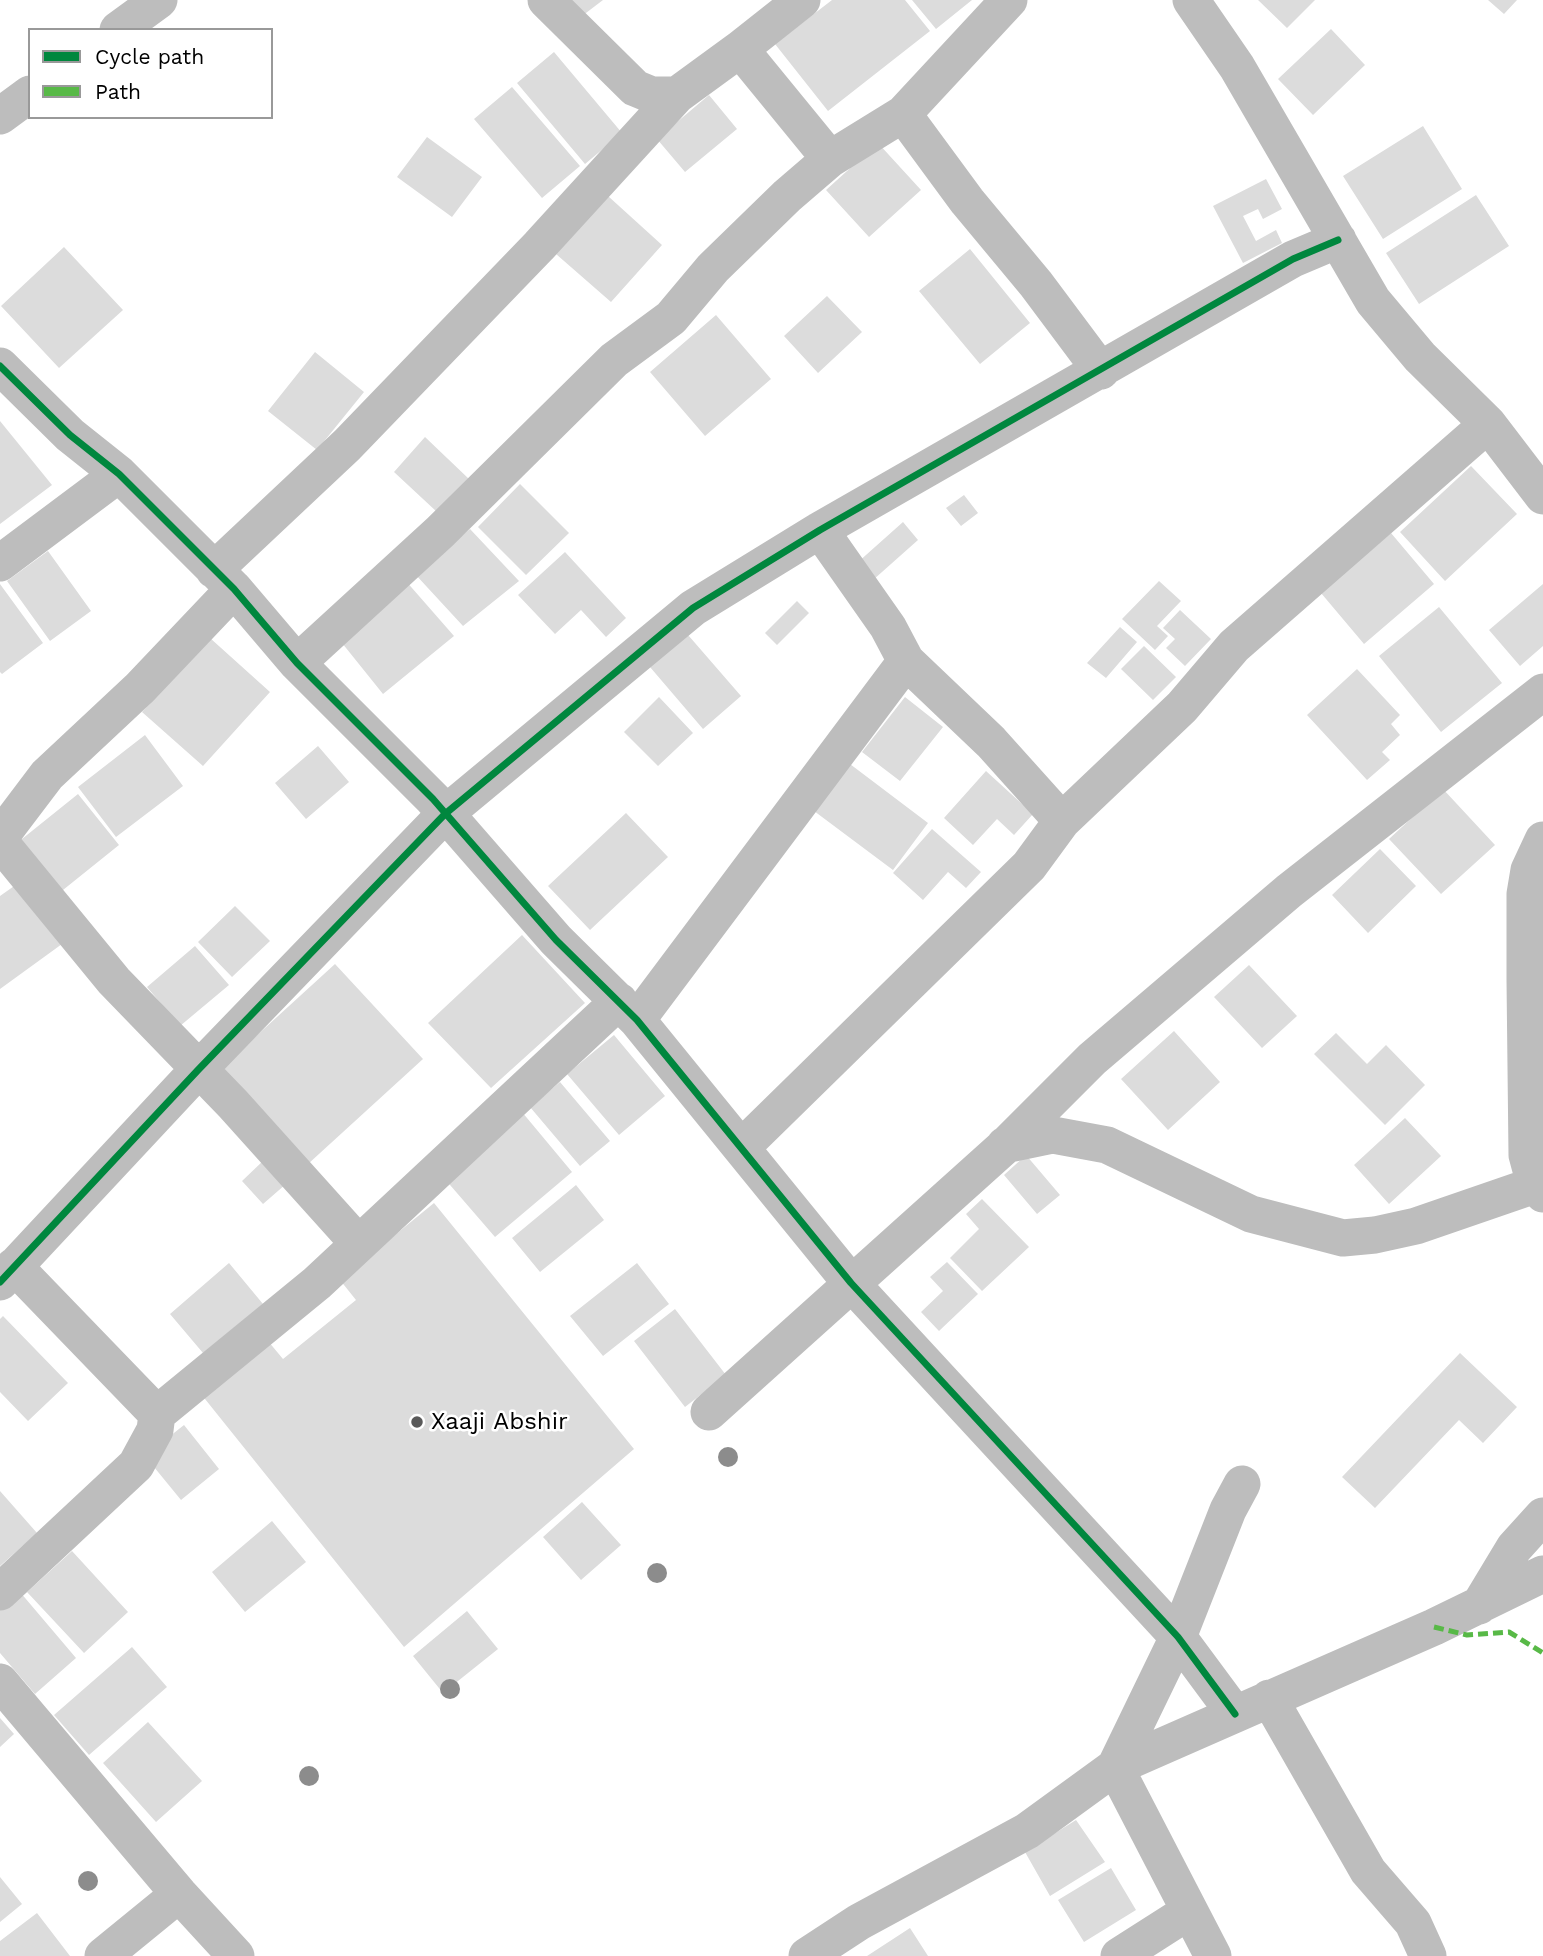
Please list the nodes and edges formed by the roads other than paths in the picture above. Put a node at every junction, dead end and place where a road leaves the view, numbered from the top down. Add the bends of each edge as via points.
1 (159, 0) edge
2 (546, 0) edge
3 (802, 0) edge
4 (1009, 0) edge
5 (1191, 0) edge
6 (121, 28) edge
7 (740, 49) junction
8 (28, 95) edge
9 (677, 95) junction
10 (904, 114) junction
11 (0, 116) edge
12 (830, 159) junction
13 (1338, 240) junction
14 (1101, 371) junction
15 (5, 379) edge
16 (1488, 424) junction
17 (119, 474) junction
18 (1543, 496) edge
19 (820, 530) junction
20 (0, 563) edge
21 (224, 580) junction
22 (906, 661) junction
23 (297, 663) junction
24 (1539, 704) edge
25 (445, 814) junction
26 (1062, 821) junction
27 (0, 839) edge
28 (1543, 840) edge
29 (627, 1010) junction
30 (198, 1070) junction
31 (1004, 1146) junction
32 (742, 1147) junction
33 (1539, 1189) edge
34 (358, 1243) junction
35 (7, 1274) edge
36 (851, 1283) junction
37 (709, 1412) dead end
38 (157, 1414) junction
39 (1242, 1484) dead end
40 (1543, 1516) edge
41 (1543, 1574) edge
42 (0, 1592) edge
43 (1479, 1606) junction
44 (1178, 1637) junction
45 (0, 1682) edge
46 (1269, 1698) junction
47 (1235, 1714) junction
48 (1115, 1767) junction
49 (179, 1894) junction
50 (1188, 1912) junction
51 (103, 1956) edge
52 (236, 1956) edge
53 (807, 1956) edge
54 (1119, 1956) edge
55 (1213, 1956) edge
56 (1428, 1956) edge

1 - 6 street
2 - 9 street via 635,88 652,95
3 - 7 street
4 - 10 street
5 - 13 street via 1237,67
7 - 9 street
7 - 12 street
8 - 11 street
9 - 21 street
10 - 12 street
10 - 14 street
12 - 23 street via 713,268 671,318 614,360 440,532
13 - 14 street via 1293,260
13 - 16 street via 1373,301 1420,357
14 - 19 street
15 - 17 street
16 - 18 street
16 - 26 street via 1234,646 1182,707
17 - 20 street
17 - 21 street
19 - 22 street via 888,627
19 - 25 street via 693,608
21 - 23 street
21 - 27 street via 140,688 47,775
22 - 26 street via 991,742
22 - 29 street
23 - 25 street
24 - 31 street via 1289,891 1092,1059
25 - 29 street via 556,940
25 - 30 street
26 - 32 street via 1029,866
27 - 30 street via 114,981
28 - 33 street via 1529,870 1525,894 1527,1154
29 - 32 street
29 - 34 street
30 - 34 street
30 - 35 street
31 - 33 street via 1053,1135 1107,1145 1251,1214 1343,1238 1416,1226
31 - 36 street
32 - 36 street
34 - 38 street via 317,1283
35 - 38 street
36 - 37 street
36 - 44 street
38 - 42 street via 155,1430 136,1465
39 - 44 street
40 - 43 street via 1514,1548
41 - 43 street
43 - 46 street
44 - 47 street
44 - 48 street
45 - 49 street
46 - 47 street
46 - 56 street via 1368,1871 1413,1923
47 - 48 street
48 - 50 street
48 - 53 street via 1027,1831 859,1922
49 - 51 street
49 - 52 street
50 - 54 street
50 - 55 street

